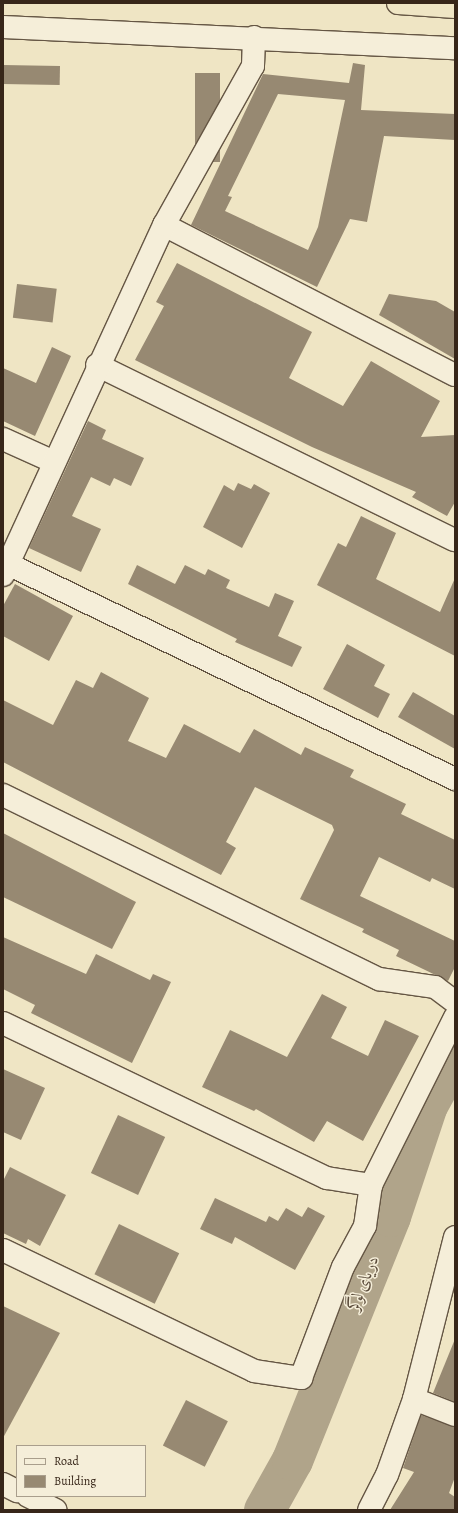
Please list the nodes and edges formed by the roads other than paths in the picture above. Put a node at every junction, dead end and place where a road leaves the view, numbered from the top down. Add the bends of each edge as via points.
1 (398, 3) edge
2 (455, 7) edge
3 (3, 27) edge
4 (254, 37) junction
5 (455, 48) edge
6 (164, 225) junction
7 (98, 365) junction
8 (455, 375) edge
9 (3, 439) edge
10 (54, 462) junction
11 (455, 540) edge
12 (6, 569) edge
13 (455, 779) edge
14 (3, 795) edge
15 (455, 1002) edge
16 (455, 1017) edge
17 (3, 1023) edge
18 (371, 1185) junction
19 (455, 1237) edge
20 (3, 1250) edge
21 (414, 1400) junction
22 (455, 1414) edge
23 (3, 1484) edge
24 (16, 1490) edge
25 (30, 1497) edge
26 (56, 1510) edge
27 (369, 1510) edge

1 - 2 highway
3 - 4 street
4 - 5 street
4 - 6 street via 252,66
6 - 7 street
6 - 8 street
7 - 10 street
7 - 11 street
9 - 10 street
10 - 12 street
12 - 13 street
14 - 15 street via 379,979 435,987
16 - 18 street
17 - 18 street via 327,1178
18 - 20 street via 365,1226 343,1267 301,1378 254,1371
19 - 21 street
21 - 22 street
21 - 27 street via 387,1475
23 - 24 street
25 - 26 street

